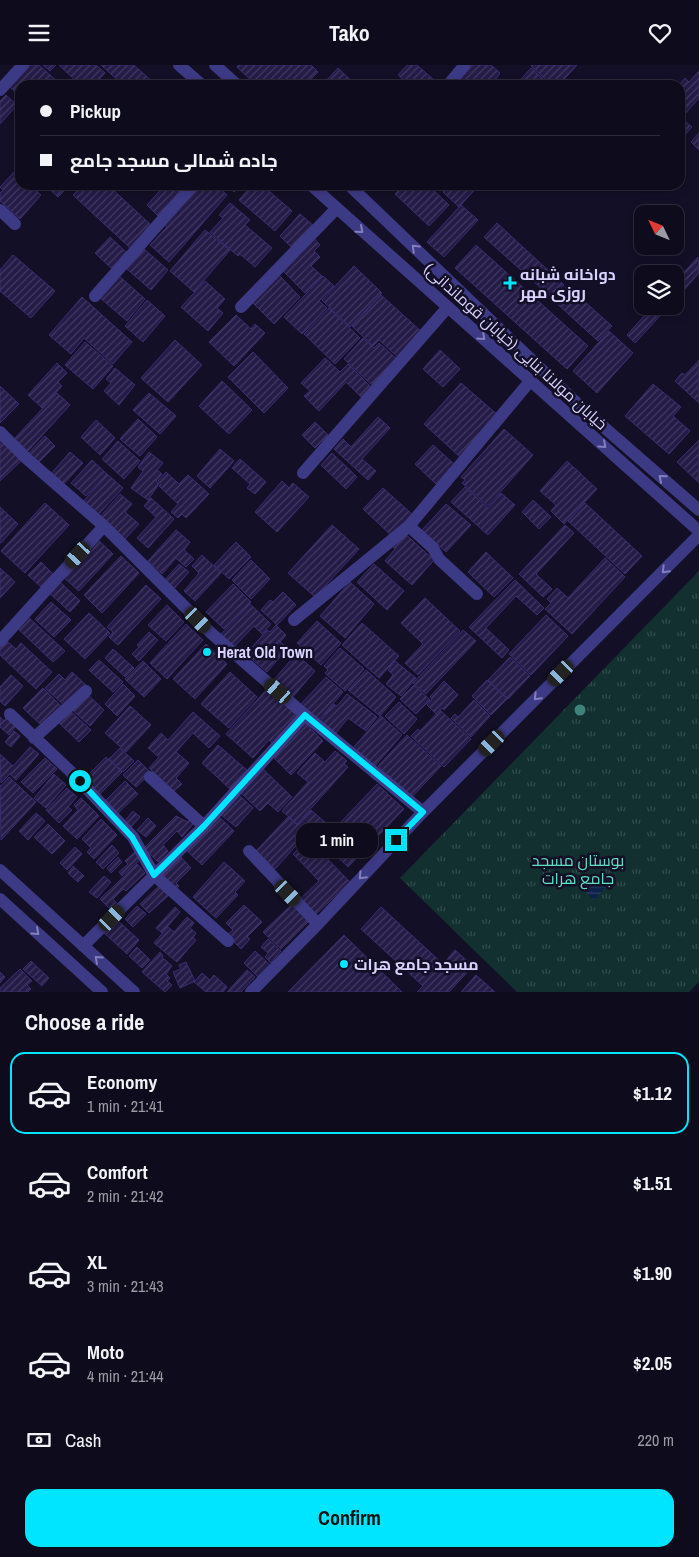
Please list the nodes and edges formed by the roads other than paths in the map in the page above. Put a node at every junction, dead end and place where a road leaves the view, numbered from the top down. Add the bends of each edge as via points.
1 (22, 65) edge
2 (179, 65) edge
3 (215, 65) edge
4 (464, 66) edge
5 (196, 80) edge
6 (232, 80) edge
7 (452, 80) edge
8 (0, 90) edge
9 (189, 190) edge
10 (316, 190) edge
11 (359, 190) edge
12 (336, 209) junction
13 (0, 210) edge
14 (15, 223) dead end
15 (95, 296) dead end
16 (241, 307) dead end
17 (448, 307) junction
18 (530, 380) junction
19 (0, 432) edge
20 (303, 473) dead end
21 (699, 510) edge
22 (104, 526) junction
23 (409, 526) junction
24 (699, 531) edge
25 (699, 535) edge
26 (477, 594) dead end
27 (294, 620) dead end
28 (0, 641) edge
29 (86, 691) dead end
30 (10, 714) dead end
31 (305, 715) junction
32 (34, 738) junction
33 (150, 777) dead end
34 (423, 812) junction
35 (204, 826) junction
36 (249, 851) dead end
37 (0, 870) edge
38 (154, 875) junction
39 (0, 899) edge
40 (318, 924) junction
41 (228, 941) dead end
42 (83, 946) junction
43 (102, 992) edge
44 (134, 992) edge
45 (251, 992) edge

1 - 8 street
2 - 5 street
3 - 6 street
4 - 7 street
9 - 15 street
10 - 12 street, خیابان مولانا بنایی (خیابان قوماندانی)
21 -> 11 street, خیابان مولانا بنایی (خیابان قوماندانی) via 583,409
12 - 16 street
12 -> 17 street, خیابان مولانا بنایی (خیابان قوماندانی)
13 - 14 street
17 -> 18 street, خیابان مولانا بنایی (خیابان قوماندانی)
17 - 20 street
18 - 23 street
18 -> 24 street, خیابان مولانا بنایی (خیابان قوماندانی)
19 - 22 street
22 - 28 street
22 - 31 street via 211,633
23 - 26 street
23 - 27 street
25 -> 34 street
29 - 32 street
30 - 32 street
31 - 34 street
31 - 35 street
32 - 38 street via 132,837
33 - 35 street
34 -> 40 street
35 - 38 street
36 - 40 street
37 - 42 street
38 - 41 street
38 - 42 street
39 -> 43 street
40 - 45 street
44 -> 42 street

